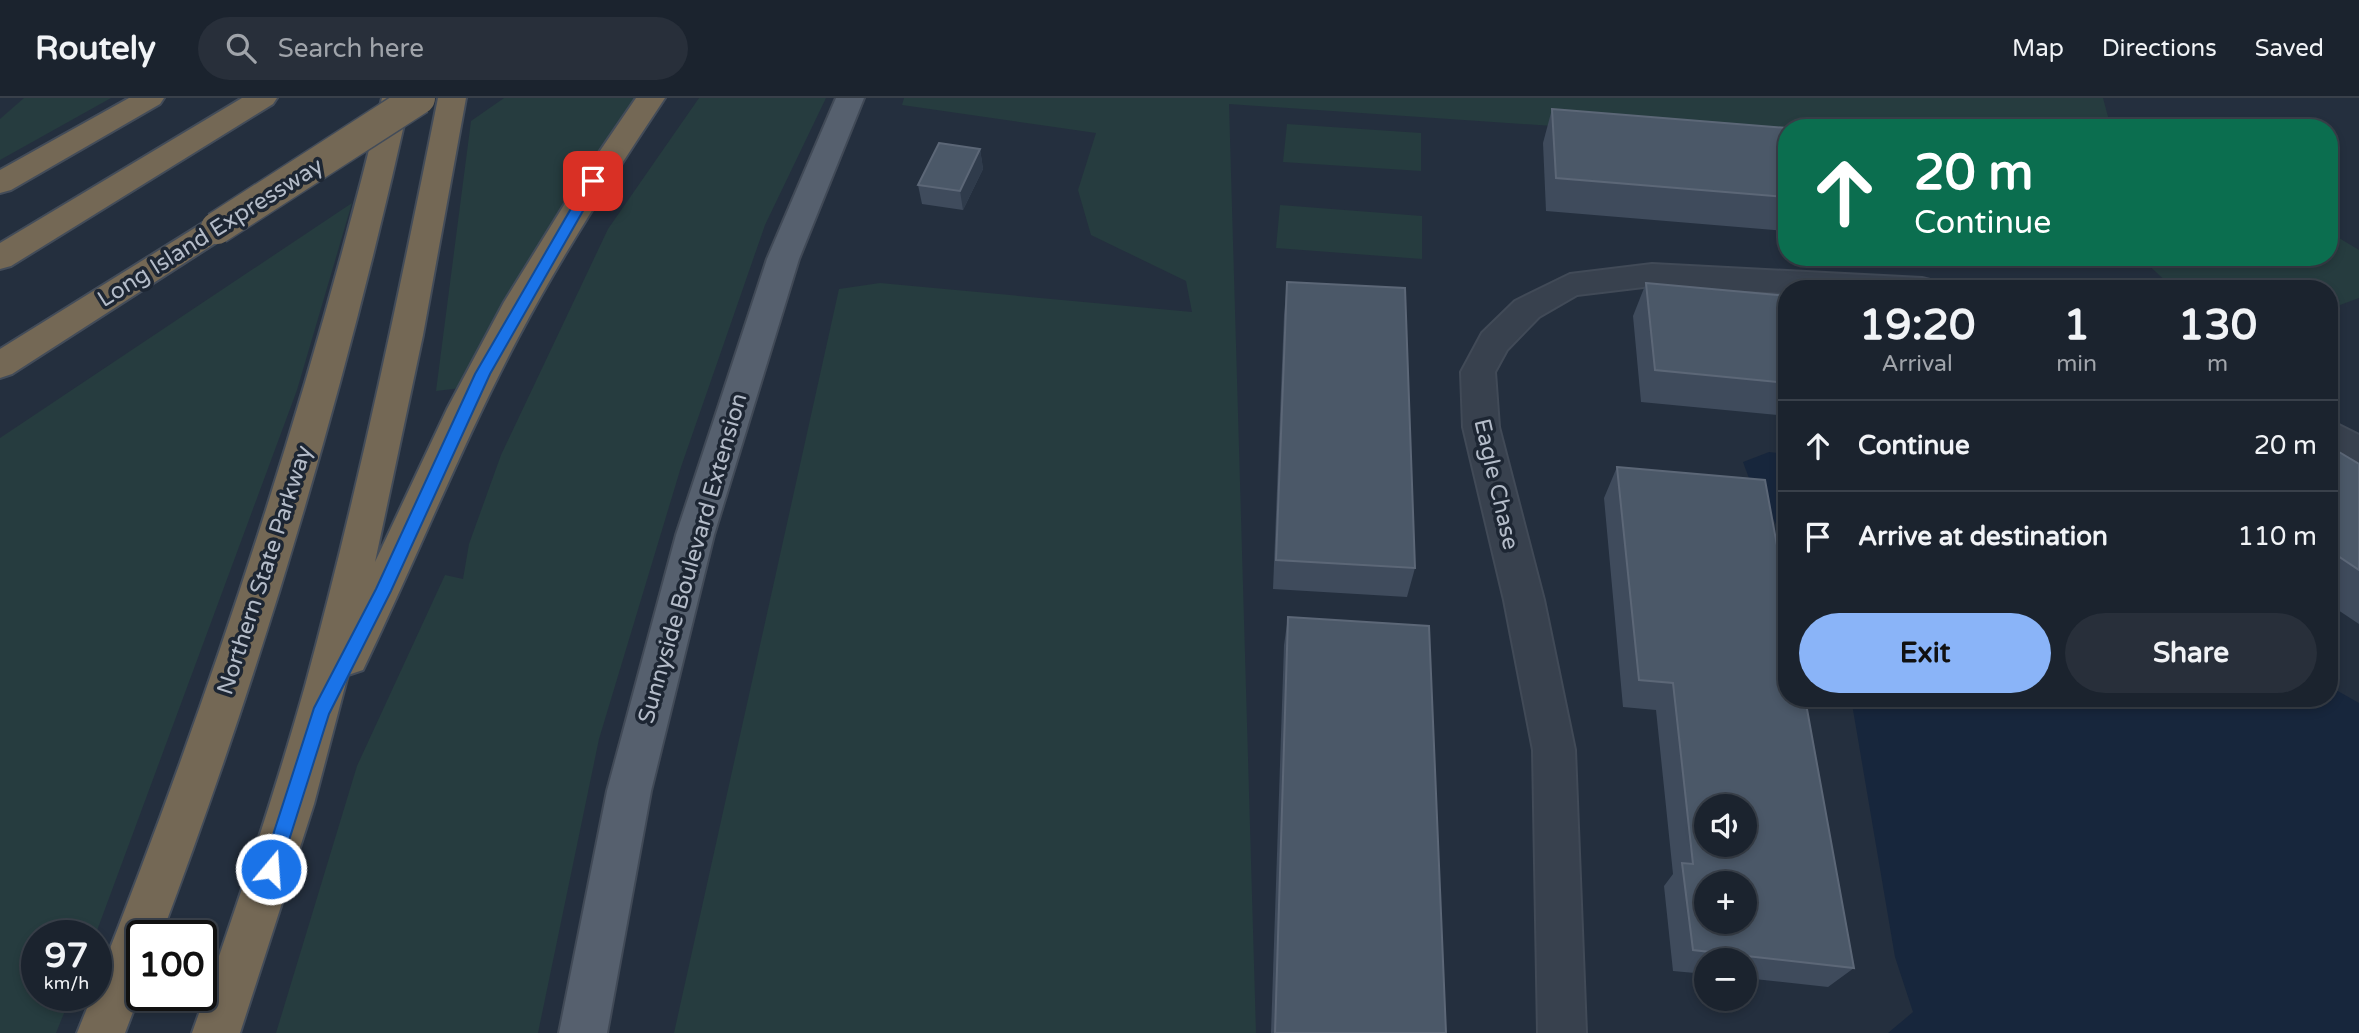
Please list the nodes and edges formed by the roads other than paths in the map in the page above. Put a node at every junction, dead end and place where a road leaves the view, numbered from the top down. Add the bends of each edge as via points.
1 (150, 98) edge
2 (396, 98) edge
3 (419, 98) edge
4 (452, 98) edge
5 (651, 98) edge
6 (850, 98) edge
7 (259, 101) edge
8 (0, 183) edge
9 (0, 258) edge
10 (1778, 282) edge
11 (0, 365) edge
12 (2338, 439) edge
13 (2359, 452) edge
14 (320, 713) junction
15 (101, 1033) edge
16 (216, 1033) edge
17 (583, 1033) edge
18 (1562, 1033) edge

1 - 8 highway
2 - 15 highway, Northern State Parkway via 357,265 270,562 181,825
3 - 11 highway, Long Island Expressway, bridge
4 - 14 highway via 395,401
5 - 14 highway via 579,201 482,374 383,591
6 - 17 main road, Sunnyside Boulevard Extension via 783,259 695,535 629,791
7 - 9 highway
10 - 18 street, Eagle Chase via 1652,275 1570,285 1527,309 1494,342 1478,372 1481,427 1555,750
12 - 13 street
14 - 16 highway

